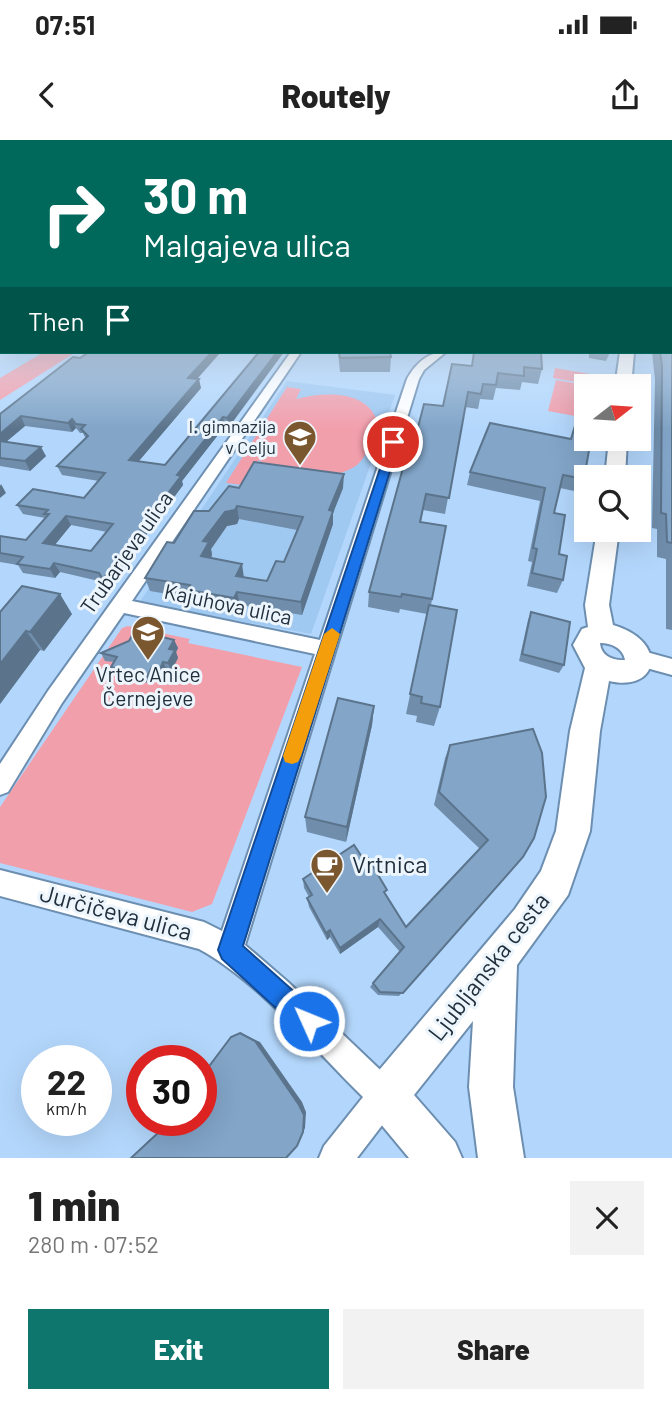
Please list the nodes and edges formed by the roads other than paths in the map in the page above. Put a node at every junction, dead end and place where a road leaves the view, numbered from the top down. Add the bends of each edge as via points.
1 (295, 354) edge
2 (438, 354) edge
3 (627, 354) edge
4 (625, 374) edge
5 (606, 542) edge
6 (119, 605) junction
7 (327, 649) junction
8 (601, 650) junction
9 (639, 658) junction
10 (672, 667) edge
11 (0, 783) edge
12 (0, 883) edge
13 (230, 950) junction
14 (499, 956) junction
15 (385, 1096) junction
16 (336, 1158) edge
17 (439, 1158) edge
18 (502, 1158) edge

1 - 6 street, Trubarjeva ulica
2 - 7 street via 419,368 413,379
3 - 4 street
5 - 8 street, Ljubljanska cesta via 598,594
6 - 7 street, Kajuhova ulica
6 - 11 street, Trubarjeva ulica
7 - 13 street
8 - 9 street via 626,640
8 - 9 street via 613,672 627,673
8 - 14 street, Ljubljanska cesta via 566,857 528,922
9 - 10 street
12 - 13 street, Jurčičeva ulica via 204,936
13 - 15 street, Jurčičeva ulica
14 - 15 street, Ljubljanska cesta
14 - 18 street via 491,1087
15 - 16 street, Ljubljanska cesta
15 - 17 street

